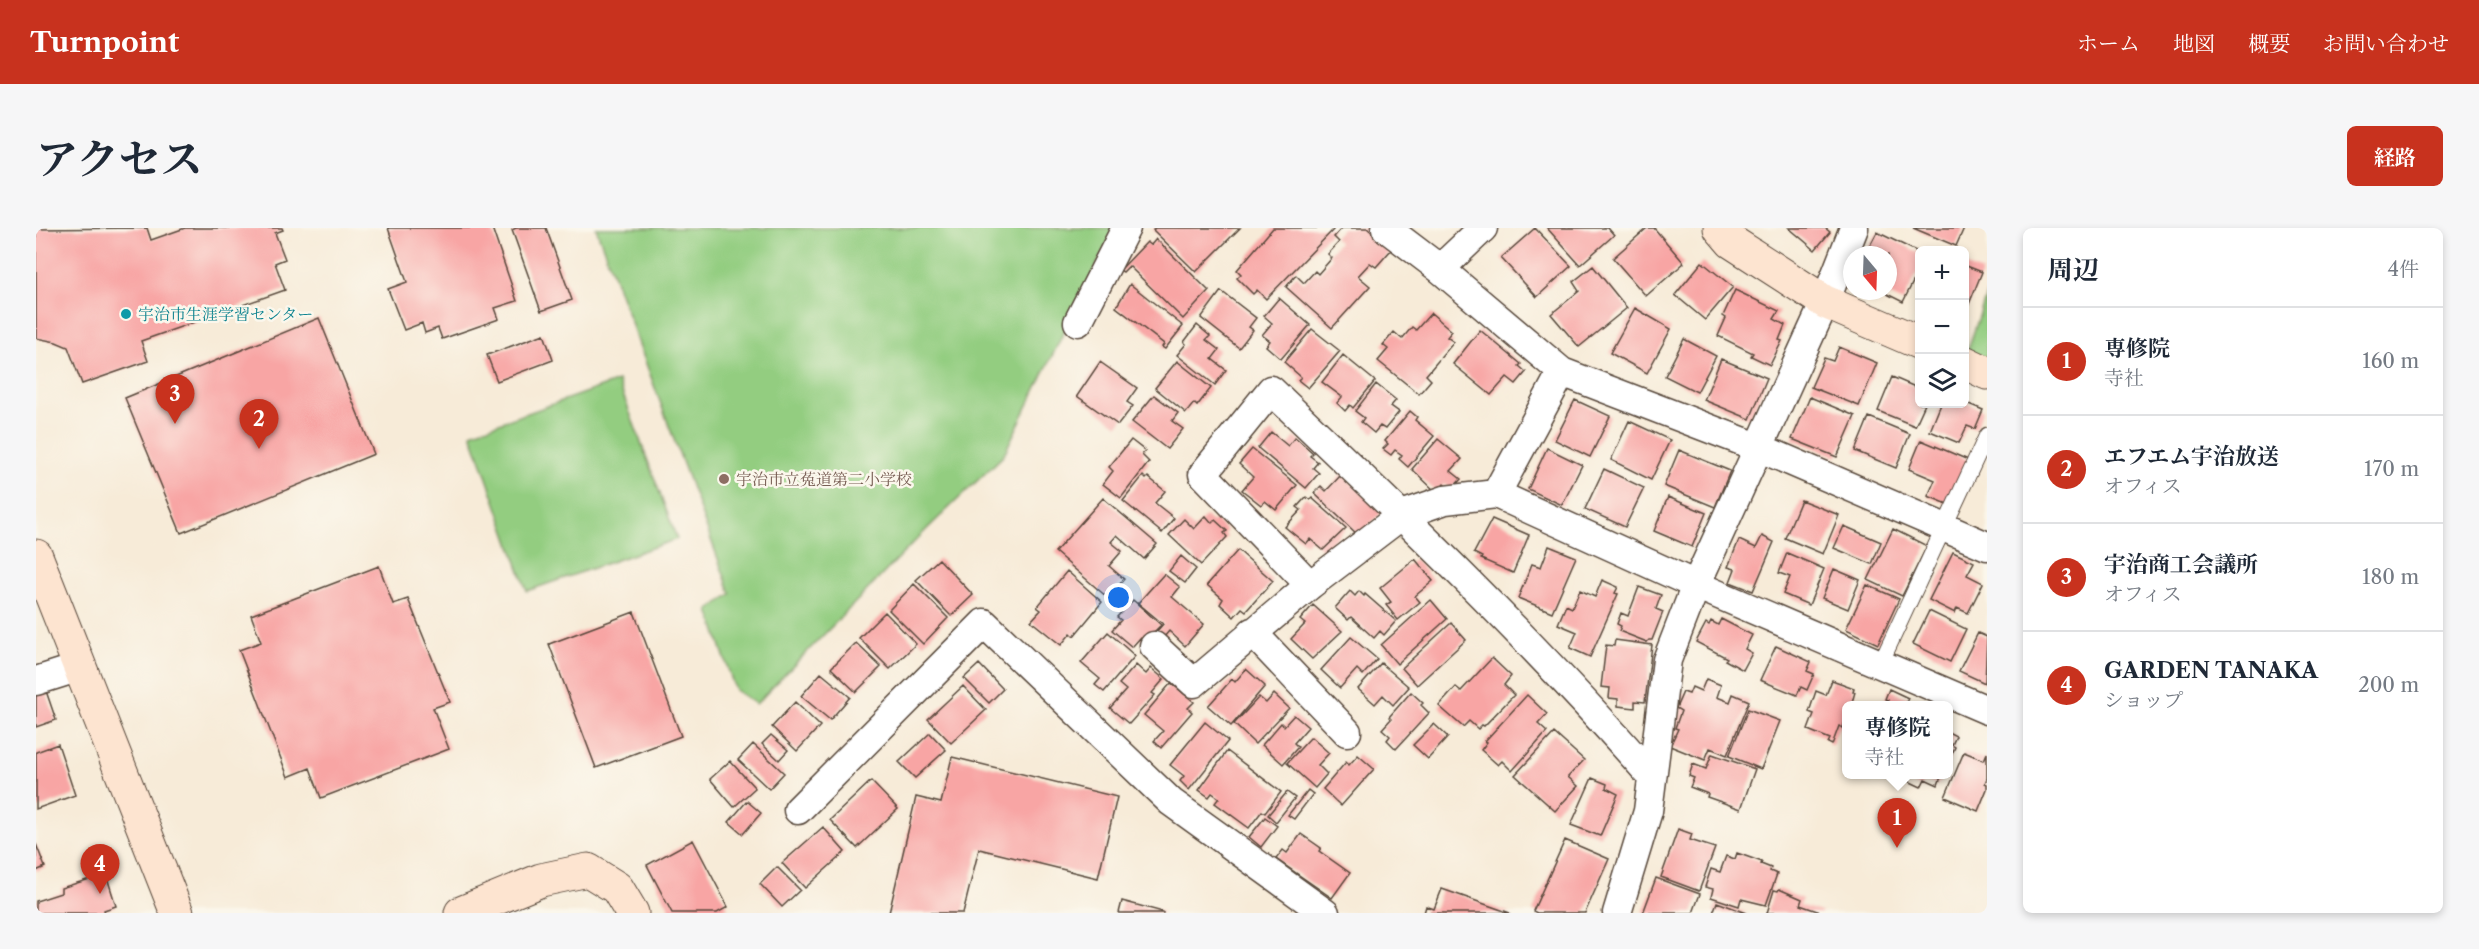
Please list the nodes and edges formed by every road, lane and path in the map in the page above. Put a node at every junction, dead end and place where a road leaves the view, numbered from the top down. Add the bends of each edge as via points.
1 (1126, 228) edge
2 (1386, 228) edge
3 (1483, 228) edge
4 (1720, 228) edge
5 (1854, 228) edge
6 (1440, 268) junction
7 (1825, 302) junction
8 (1078, 322) dead end
9 (1915, 341) edge
10 (1969, 364) edge
11 (1562, 372) junction
12 (1987, 373) edge
13 (1987, 435) edge
14 (1760, 448) junction
15 (1496, 494) junction
16 (1402, 515) junction
17 (1945, 528) junction
18 (1987, 546) edge
19 (36, 556) edge
20 (1310, 585) junction
21 (1696, 585) junction
22 (1252, 632) junction
23 (1154, 646) dead end
24 (1880, 665) junction
25 (80, 667) junction
26 (36, 681) edge
27 (1987, 710) edge
28 (1347, 732) dead end
29 (1652, 777) junction
30 (798, 810) dead end
31 (177, 913) edge
32 (460, 913) edge
33 (632, 913) edge
34 (1325, 913) edge
35 (1617, 913) edge

1 - 8 street
2 - 6 street
3 - 6 street
4 - 7 street via 1732,242
5 - 7 street
6 - 11 street
7 - 9 street
7 - 14 street
10 - 12 street
11 - 14 street
11 - 15 street
13 - 17 lane
14 - 17 street
14 - 21 street
15 - 16 street via 1445,500
15 - 21 street
16 - 20 street
16 - 20 street via 1271,390 1203,474
16 - 29 street via 1592,708
17 - 18 street
17 - 24 lane
19 - 25 street
20 - 22 street
21 - 24 street
21 - 29 street via 1666,660
22 - 23 street via 1194,682
22 - 28 street
24 - 27 street
25 - 26 street
25 - 31 street
29 - 35 street via 1648,811
30 - 34 street via 984,623 1171,802
32 - 33 street via 541,880 588,870 617,888

